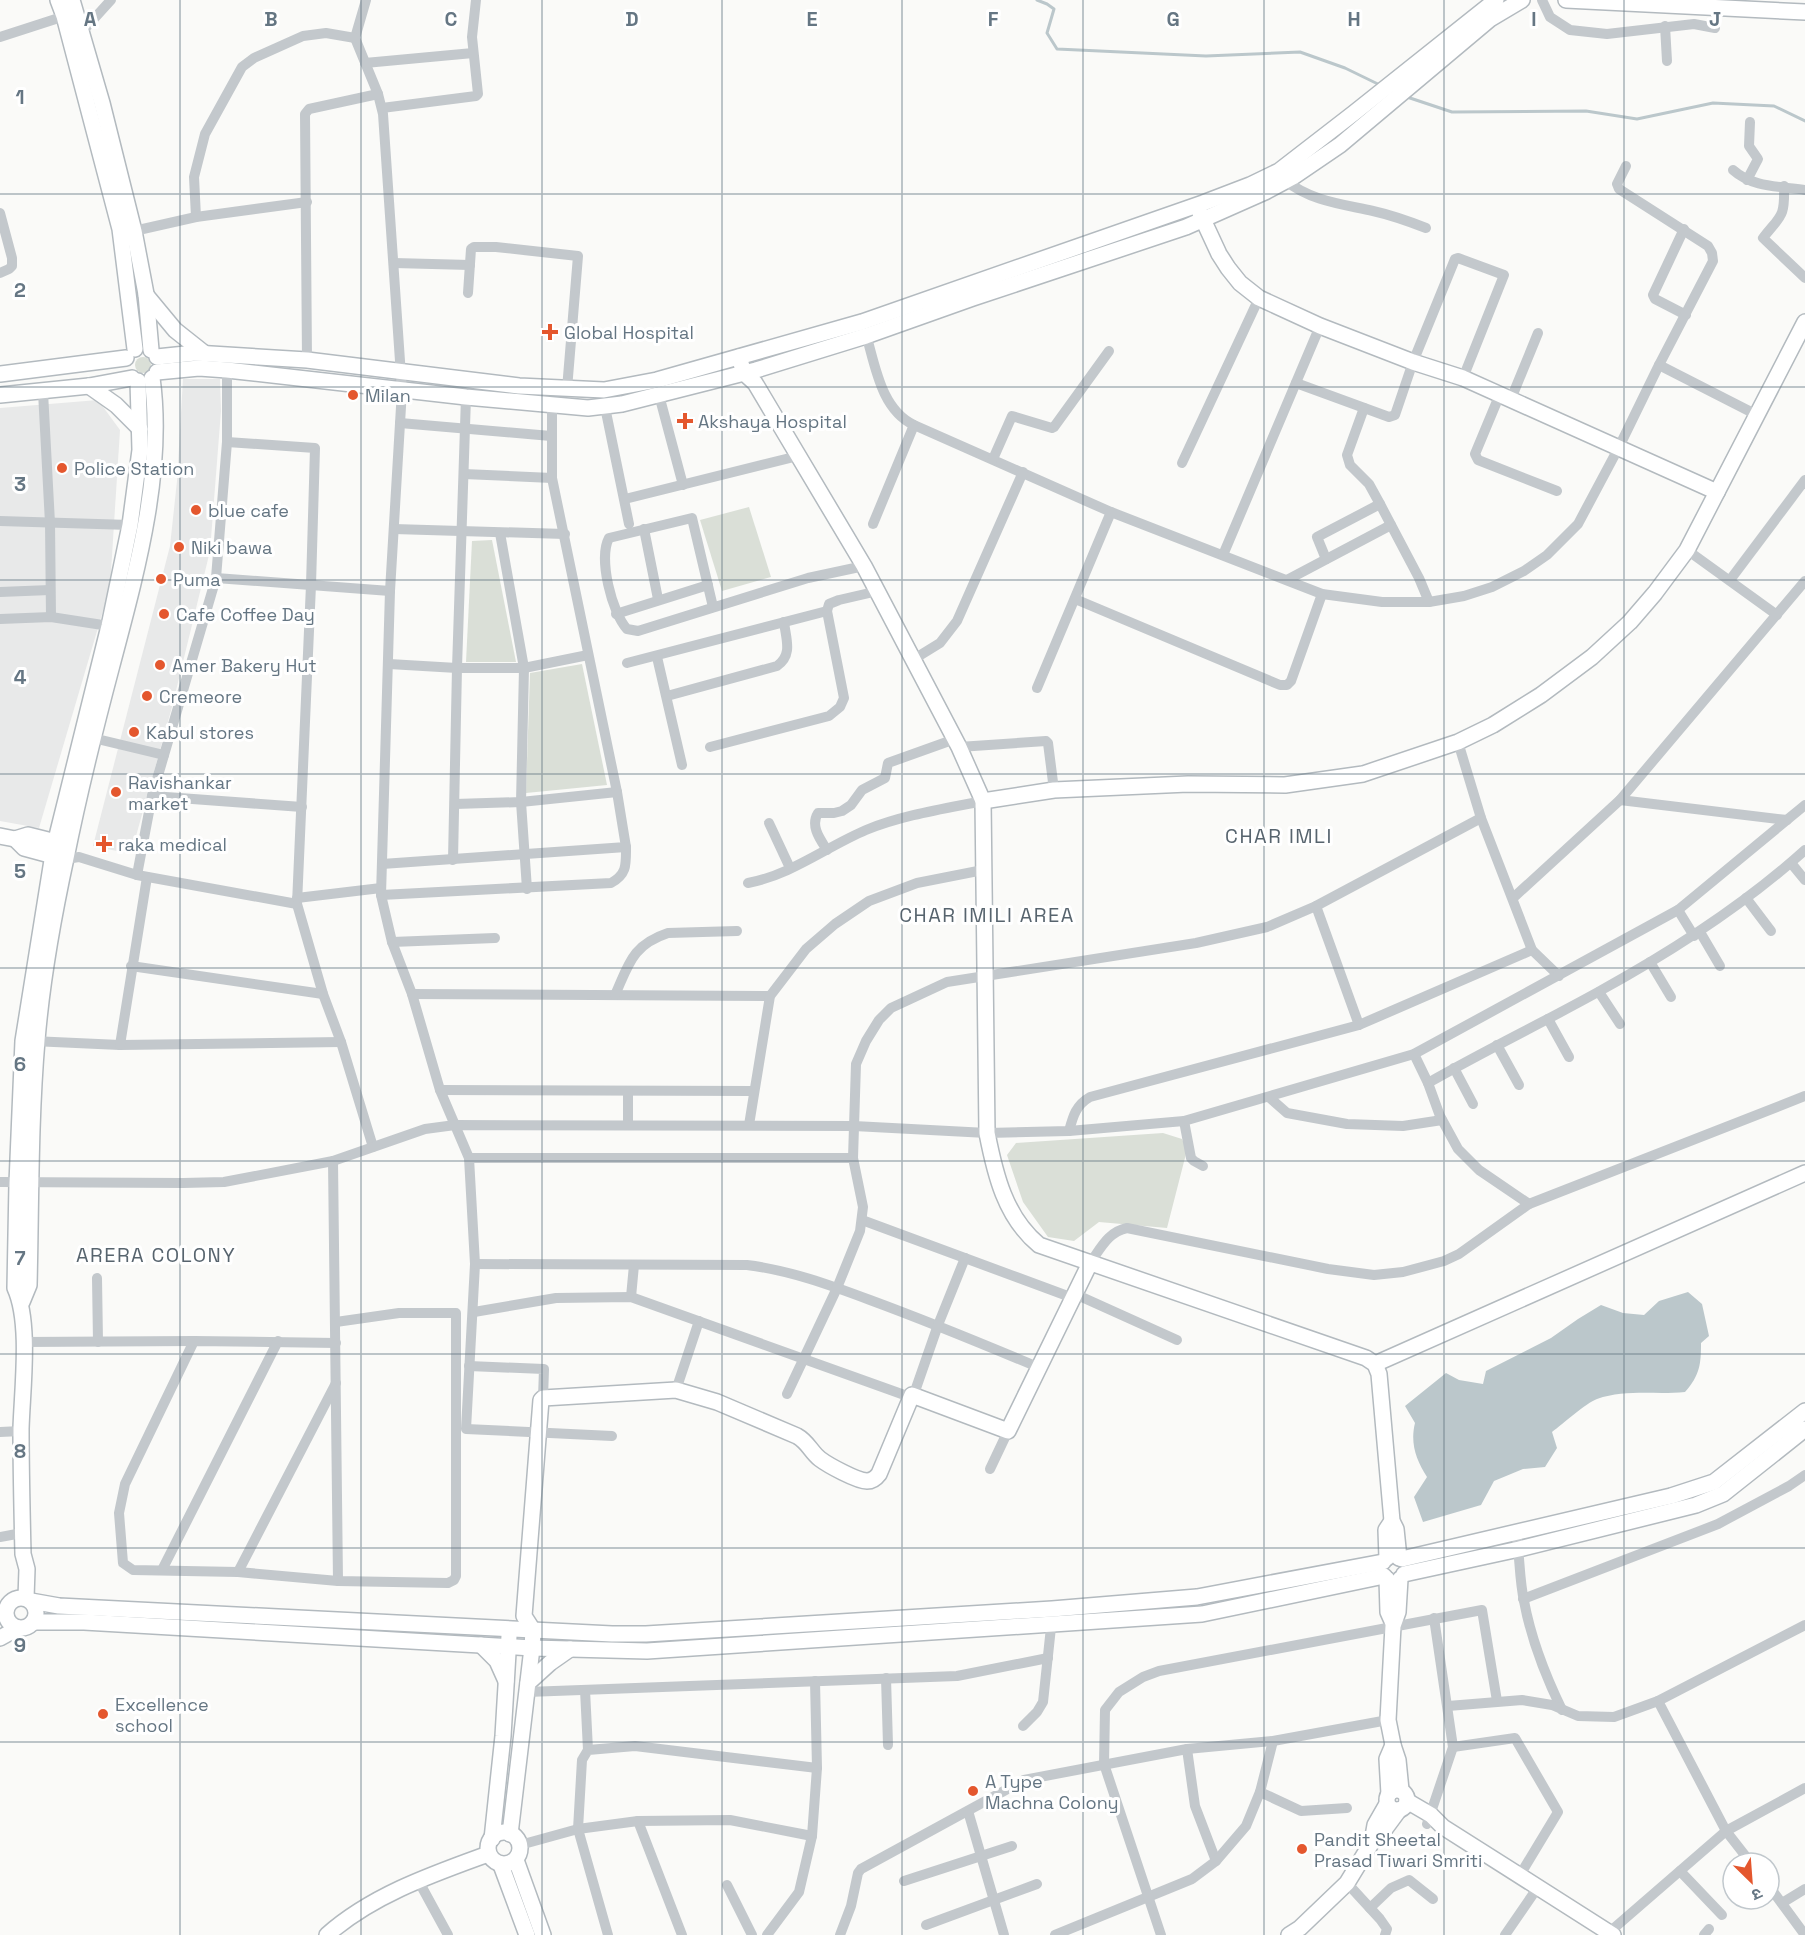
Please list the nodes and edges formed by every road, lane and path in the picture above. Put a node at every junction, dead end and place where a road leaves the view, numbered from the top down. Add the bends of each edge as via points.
1 (58, 0) edge
2 (111, 0) edge
3 (366, 0) edge
4 (476, 0) edge
5 (1496, 0) edge
6 (1522, 0) edge
7 (1542, 0) edge
8 (1566, 0) edge
9 (1632, 1) edge
10 (1480, 6) edge
11 (71, 9) edge
12 (1805, 12) edge
13 (1665, 26) junction
14 (1715, 28) dead end
15 (75, 34) junction
16 (0, 37) edge
17 (355, 38) junction
18 (473, 54) junction
19 (1666, 61) dead end
20 (365, 63) junction
21 (1407, 81) junction
22 (378, 94) junction
23 (382, 108) junction
24 (1750, 122) dead end
25 (1626, 165) dead end
26 (1732, 170) dead end
27 (1747, 180) junction
28 (1286, 181) junction
29 (1784, 186) junction
30 (1805, 190) edge
31 (307, 202) junction
32 (1196, 206) junction
33 (0, 213) edge
34 (196, 218) junction
35 (1203, 220) junction
36 (1426, 228) dead end
37 (1684, 229) junction
38 (134, 231) junction
39 (394, 263) junction
40 (470, 265) junction
41 (0, 273) edge
42 (1805, 278) edge
43 (468, 293) dead end
44 (146, 295) junction
45 (1259, 298) junction
46 (1686, 315) junction
47 (1805, 322) edge
48 (1320, 326) junction
49 (864, 329) junction
50 (1538, 333) dead end
51 (1109, 351) dead end
52 (204, 353) junction
53 (745, 356) junction
54 (307, 360) junction
55 (1413, 362) junction
56 (1659, 365) junction
57 (143, 366) junction
58 (227, 370) junction
59 (401, 372) junction
60 (0, 374) edge
61 (752, 375) junction
62 (1463, 378) junction
63 (1296, 383) junction
64 (89, 386) junction
65 (567, 389) junction
66 (402, 390) junction
67 (43, 392) junction
68 (0, 395) edge
69 (659, 395) junction
70 (1505, 396) junction
71 (466, 397) junction
72 (552, 405) junction
73 (604, 407) junction
74 (1364, 408) junction
75 (1757, 415) junction
76 (399, 423) junction
77 (914, 425) junction
78 (140, 429) junction
79 (464, 429) junction
80 (551, 436) junction
81 (227, 442) junction
82 (1620, 447) junction
83 (798, 456) junction
84 (993, 459) junction
85 (1182, 463) dead end
86 (1023, 472) junction
87 (464, 474) junction
88 (552, 478) junction
89 (1805, 480) edge
90 (683, 485) junction
91 (1557, 491) dead end
92 (1717, 492) junction
93 (625, 499) junction
94 (1380, 504) junction
95 (1110, 512) junction
96 (0, 521) edge
97 (50, 523) junction
98 (629, 524) dead end
99 (873, 524) dead end
100 (130, 525) junction
101 (1391, 525) junction
102 (644, 529) junction
103 (394, 530) junction
104 (462, 531) junction
105 (500, 533) junction
106 (565, 534) junction
107 (1687, 550) junction
108 (1223, 555) junction
109 (1326, 559) junction
110 (864, 566) junction
111 (216, 578) junction
112 (1287, 580) junction
113 (1730, 580) junction
114 (1805, 581) edge
115 (311, 585) junction
116 (708, 585) junction
117 (50, 590) junction
118 (390, 591) junction
119 (878, 591) junction
120 (0, 592) edge
121 (1322, 594) junction
122 (658, 599) junction
123 (1075, 599) junction
124 (1429, 602) junction
125 (713, 607) junction
126 (827, 611) junction
127 (616, 614) junction
128 (1777, 615) junction
129 (51, 617) junction
130 (0, 619) edge
131 (784, 622) junction
132 (109, 626) junction
133 (588, 655) junction
134 (657, 657) junction
135 (914, 659) junction
136 (627, 663) dead end
137 (389, 664) junction
138 (457, 668) junction
139 (524, 668) junction
140 (1037, 688) dead end
141 (667, 696) junction
142 (93, 738) junction
143 (1458, 742) junction
144 (957, 743) junction
145 (710, 747) dead end
146 (164, 755) junction
147 (682, 765) dead end
148 (1054, 790) junction
149 (617, 792) junction
150 (152, 796) junction
151 (1620, 800) junction
152 (983, 801) junction
153 (521, 802) junction
154 (455, 804) junction
155 (1805, 805) edge
156 (302, 807) junction
157 (1481, 818) junction
158 (1787, 820) junction
159 (769, 823) dead end
160 (8, 837) edge
161 (626, 848) junction
162 (827, 850) junction
163 (1805, 850) edge
164 (64, 852) junction
165 (524, 856) junction
166 (453, 860) junction
167 (1791, 863) junction
168 (382, 864) junction
169 (790, 868) junction
170 (984, 870) junction
171 (142, 876) junction
172 (1805, 880) edge
173 (748, 883) dead end
174 (526, 889) junction
175 (381, 892) junction
176 (1513, 898) junction
177 (1746, 898) junction
178 (297, 901) junction
179 (1316, 906) junction
180 (1678, 910) junction
181 (737, 931) dead end
182 (1771, 931) dead end
183 (1697, 934) junction
184 (495, 938) dead end
185 (392, 942) junction
186 (1532, 950) junction
187 (1650, 962) junction
188 (131, 966) junction
189 (1720, 966) dead end
190 (986, 975) junction
191 (1559, 976) junction
192 (1599, 992) junction
193 (323, 994) junction
194 (412, 994) junction
195 (615, 994) junction
196 (770, 996) junction
197 (1671, 996) dead end
198 (1548, 1019) junction
199 (1620, 1024) dead end
200 (1359, 1025) junction
201 (30, 1041) junction
202 (341, 1042) junction
203 (1497, 1045) junction
204 (120, 1046) junction
205 (1414, 1054) junction
206 (1569, 1057) dead end
207 (1454, 1068) junction
208 (1428, 1083) junction
209 (1519, 1085) dead end
210 (440, 1090) junction
211 (628, 1091) junction
212 (753, 1091) junction
213 (1805, 1096) edge
214 (1270, 1098) junction
215 (1473, 1104) dead end
216 (1442, 1120) junction
217 (1184, 1121) junction
218 (455, 1125) junction
219 (628, 1125) junction
220 (749, 1125) junction
221 (854, 1126) junction
222 (1069, 1131) junction
223 (987, 1133) junction
224 (373, 1147) junction
225 (469, 1158) junction
226 (853, 1158) junction
227 (333, 1161) junction
228 (1203, 1166) dead end
229 (1805, 1173) edge
230 (0, 1182) edge
231 (24, 1183) junction
232 (1529, 1204) junction
233 (862, 1220) junction
234 (965, 1258) junction
235 (475, 1263) junction
236 (1090, 1263) junction
237 (634, 1265) junction
238 (97, 1278) dead end
239 (837, 1288) junction
240 (1074, 1296) junction
241 (631, 1298) junction
242 (474, 1312) junction
243 (699, 1321) junction
244 (336, 1322) junction
245 (938, 1325) junction
246 (1177, 1340) dead end
247 (194, 1341) junction
248 (278, 1341) junction
249 (24, 1342) junction
250 (98, 1342) junction
251 (336, 1342) junction
252 (802, 1359) junction
253 (1376, 1364) junction
254 (469, 1366) junction
255 (1040, 1368) junction
256 (336, 1382) junction
257 (676, 1390) junction
258 (787, 1394) dead end
259 (912, 1396) junction
260 (543, 1398) junction
261 (1805, 1411) edge
262 (1805, 1430) edge
263 (21, 1431) junction
264 (1008, 1431) junction
265 (0, 1432) edge
266 (537, 1434) junction
267 (612, 1436) dead end
268 (990, 1469) dead end
269 (1805, 1475) edge
270 (1516, 1532) junction
271 (22, 1533) junction
272 (0, 1537) edge
273 (1519, 1549) junction
274 (1393, 1568) junction
275 (162, 1570) junction
276 (238, 1572) junction
277 (338, 1581) junction
278 (1523, 1599) junction
279 (16, 1604) edge
280 (524, 1616) junction
281 (1052, 1617) junction
282 (1434, 1618) junction
283 (33, 1623) junction
284 (1393, 1624) junction
285 (1805, 1625) edge
286 (18, 1628) junction
287 (510, 1629) junction
288 (720, 1629) junction
289 (532, 1630) junction
290 (612, 1634) junction
291 (0, 1638) edge
292 (481, 1645) junction
293 (509, 1646) junction
294 (721, 1646) junction
295 (532, 1648) junction
296 (570, 1649) junction
297 (610, 1650) junction
298 (1048, 1658) junction
299 (886, 1678) junction
300 (815, 1681) junction
301 (507, 1684) junction
302 (527, 1687) junction
303 (585, 1690) junction
304 (1497, 1701) junction
305 (1658, 1701) junction
306 (1448, 1706) junction
307 (1562, 1710) junction
308 (1388, 1720) junction
309 (1023, 1726) dead end
310 (1272, 1741) junction
311 (888, 1745) dead end
312 (1453, 1747) junction
313 (1188, 1749) junction
314 (588, 1750) junction
315 (1104, 1764) junction
316 (817, 1768) junction
317 (1805, 1788) edge
318 (1260, 1792) junction
319 (1398, 1801) junction
320 (1347, 1808) dead end
321 (968, 1811) junction
322 (638, 1821) junction
323 (1434, 1822) junction
324 (578, 1828) junction
325 (1726, 1831) junction
326 (812, 1836) junction
327 (515, 1839) junction
328 (490, 1846) junction
329 (1012, 1846) dead end
330 (1742, 1851) edge
331 (980, 1856) junction
332 (1216, 1861) junction
333 (508, 1863) junction
334 (1680, 1870) junction
335 (1520, 1875) junction
336 (418, 1880) junction
337 (904, 1881) dead end
338 (1347, 1882) junction
339 (1037, 1884) dead end
340 (727, 1885) dead end
341 (1538, 1887) junction
342 (1805, 1889) edge
343 (1148, 1897) junction
344 (1433, 1899) dead end
345 (994, 1900) junction
346 (1782, 1903) joint
347 (1370, 1908) junction
348 (1722, 1915) dead end
349 (926, 1925) dead end
350 (1609, 1934) edge
351 (327, 1935) edge
352 (447, 1935) edge
353 (527, 1935) edge
354 (543, 1935) edge
355 (608, 1935) edge
356 (682, 1935) edge
357 (752, 1935) edge
358 (767, 1935) edge
359 (840, 1935) edge
360 (1004, 1935) edge
361 (1055, 1935) edge
362 (1161, 1935) edge
363 (1289, 1935) edge
364 (1385, 1935) edge
365 (1505, 1935) edge
366 (1805, 1935) edge

1 - 11 main road
2 - 15 street
3 - 17 street
4 - 18 street
5 - 10 main road
6 - 21 main road
7 - 13 street via 1550,17 1570,30 1607,33
8 - 9 main road
9 - 12 main road
10 - 21 main road
11 - 15 main road
11 - 16 street
13 - 14 street via 1694,24
13 - 19 street
15 - 38 main road via 102,103
15 - 57 main road via 120,229
17 - 20 street
17 - 34 street via 326,33 303,36 242,67 205,134 194,177
18 - 20 street
18 - 23 street via 476,96
20 - 22 street
21 - 28 main road via 1368,122
21 - 32 main road via 1354,113 1279,171
22 - 23 street
22 - 31 street via 306,111
23 - 39 street
24 - 27 street via 1749,146 1758,159
25 - 37 street via 1617,187
26 - 27 street
27 - 29 street
28 - 35 main road
28 - 36 street via 1311,197 1397,217
29 - 30 street
29 - 42 street via 1784,212 1763,238
31 - 34 street
31 - 54 street
32 - 35 main road
32 - 49 main road
33 - 41 street via 12,266
34 - 38 street
35 - 45 main road via 1228,268
35 - 49 main road via 973,298
37 - 46 street via 1708,246 1713,261
37 - 46 street via 1653,295
38 - 44 main road
39 - 40 street
39 - 59 street
40 - 43 street
40 - 65 street via 471,249 477,246 578,256
44 - 52 main road via 175,330
44 - 57 main road
45 - 48 main road
45 - 85 street
46 - 56 street
47 - 75 main road
48 - 55 main road
48 - 63 street
49 - 53 main road
49 - 61 main road
49 - 77 street via 881,386 894,410
50 - 70 street
51 - 84 street via 1054,427 1012,416
52 - 54 main road
52 - 57 main road
53 - 61 main road
53 - 65 main road via 604,390
54 - 59 main road
55 - 62 main road
55 - 62 street via 1458,258 1504,275
55 - 74 street via 1395,415 1389,417
56 - 75 street
56 - 82 street
57 - 58 main road
57 - 60 main road
57 - 64 main road
57 - 78 main road
57 - 142 main road via 155,423 150,496 130,598
58 - 66 main road
58 - 81 street
59 - 65 main road
59 - 66 street
61 - 69 main road
61 - 83 main road
62 - 70 main road
63 - 74 street
63 - 108 street
64 - 67 main road
64 - 78 main road
66 - 71 main road
66 - 76 street
67 - 68 main road
67 - 97 street
69 - 73 main road
69 - 90 street
70 - 82 main road
70 - 91 street via 1476,457
71 - 72 main road
71 - 79 street
72 - 73 main road
72 - 80 street
73 - 93 street
74 - 94 street via 1348,462 1369,484
75 - 92 main road
76 - 79 street
76 - 103 street
77 - 84 street
77 - 99 street
78 - 100 main road
79 - 80 street
79 - 87 street
80 - 88 street
81 - 111 street
81 - 115 street via 315,448
82 - 92 main road
82 - 124 street via 1578,524 1547,555 1524,572 1492,587
83 - 90 street
83 - 110 main road
84 - 86 street
86 - 95 street
86 - 135 street via 957,621 940,643
87 - 88 street
87 - 104 street
88 - 106 street
89 - 113 street
90 - 93 street
92 - 107 main road
93 - 98 street
94 - 101 street
94 - 109 street via 1317,537
95 - 108 street
95 - 123 street
96 - 97 street
97 - 100 street
97 - 117 street
100 - 132 main road
101 - 109 street
101 - 124 street
102 - 116 street via 692,518
102 - 122 street
102 - 127 street via 609,538 605,546
103 - 104 street
103 - 118 street
104 - 105 street
104 - 138 street
105 - 106 street
105 - 139 street
106 - 133 street
107 - 113 street
107 - 143 main road via 1630,622 1592,657 1541,695
108 - 112 street
109 - 112 street
110 - 119 main road
110 - 125 street via 808,578
111 - 115 street
111 - 146 street
112 - 121 street
113 - 128 street
114 - 128 street
115 - 118 street
115 - 156 street
116 - 122 street
116 - 125 street
117 - 120 street
117 - 129 street
118 - 137 street
119 - 126 street via 839,600 829,604
119 - 135 main road
121 - 123 street via 1291,681 1280,686
121 - 124 street via 1382,602
122 - 127 street
123 - 140 street
125 - 127 street via 638,631 627,629
126 - 131 street
126 - 145 street via 844,698 840,707 829,716
128 - 151 street
129 - 130 street
129 - 132 street
131 - 134 street
131 - 141 street via 788,651 777,666
132 - 164 main road
133 - 139 street
133 - 149 street
134 - 136 street
134 - 141 street
135 - 144 main road
137 - 138 street
137 - 168 street
138 - 139 street
138 - 154 street
139 - 153 street
141 - 147 street
142 - 146 street
142 - 164 main road
143 - 148 main road via 1363,774 1285,785 1188,784
143 - 157 street
144 - 148 street via 1046,741
144 - 152 main road
144 - 162 street via 888,764 885,778 862,790 851,805 838,813 818,813 816,829
146 - 150 street
148 - 152 main road
149 - 153 street
149 - 161 street
150 - 156 street
150 - 171 street
151 - 158 street
151 - 176 street
152 - 162 street via 897,819
152 - 170 main road
153 - 154 street
153 - 165 street
154 - 166 street
155 - 158 street
156 - 178 street
157 - 176 street
157 - 179 street
158 - 180 street
159 - 169 street
160 - 164 main road via 24,848
161 - 165 street
161 - 174 street via 625,869 611,883
162 - 169 street
163 - 167 street
164 - 171 street
164 - 201 main road
165 - 166 street
165 - 174 street
166 - 168 street
167 - 172 street
167 - 177 street
168 - 175 street
169 - 173 street
170 - 190 main road
170 - 196 street via 917,883 869,901 806,949
171 - 178 street
171 - 188 street
174 - 175 street
175 - 178 street
175 - 185 street
176 - 186 street
177 - 182 street
177 - 183 street
178 - 193 street
179 - 190 street via 1267,927 1229,937
179 - 200 street
180 - 183 street
180 - 191 street
181 - 195 street via 659,936 635,951
183 - 187 street
183 - 189 street
184 - 185 street
185 - 194 street
186 - 191 street
186 - 200 street
187 - 192 street
187 - 197 street
188 - 193 street
188 - 204 street
190 - 221 street via 947,982 891,1008 879,1020 855,1064
190 - 223 main road
191 - 205 street
192 - 198 street
192 - 199 street
193 - 202 street
194 - 195 street
194 - 210 street
195 - 196 street
196 - 212 street
198 - 203 street
198 - 206 street
200 - 222 street via 1090,1097 1074,1113
201 - 204 street
201 - 231 main road
202 - 204 street
202 - 224 street
203 - 207 street
203 - 209 street
205 - 208 street
205 - 214 street
207 - 208 street
207 - 215 street
208 - 216 street
210 - 211 street
210 - 218 street
211 - 212 street
211 - 219 street
212 - 220 street
213 - 232 street
214 - 216 street via 1287,1113 1347,1124 1403,1126
214 - 217 street
216 - 232 street via 1458,1149 1479,1170
217 - 222 street
217 - 228 street via 1191,1158
218 - 219 street
218 - 224 street via 425,1129
218 - 225 street
219 - 220 street
220 - 221 street
221 - 223 street
221 - 226 street
222 - 223 street
223 - 236 main road via 995,1172 1020,1228 1039,1245
224 - 227 street
225 - 226 street
225 - 235 street
226 - 233 street
227 - 231 street via 224,1182
227 - 244 street
229 - 253 main road
230 - 231 street
231 - 249 main road via 15,1288 22,1302
232 - 236 street via 1460,1254 1388,1275 1328,1269 1127,1228 1110,1235
233 - 234 street
233 - 239 street
234 - 240 street
234 - 245 street
235 - 237 street
235 - 242 street
236 - 240 main road
236 - 253 main road
237 - 239 street via 747,1265 779,1269
237 - 241 street
238 - 250 street
239 - 245 street
239 - 252 street
240 - 246 street
240 - 255 main road
241 - 242 street via 556,1298
241 - 243 street
242 - 254 street
243 - 252 street
243 - 257 street
244 - 251 street
244 - 277 street via 399,1312 456,1313 454,1580
245 - 255 street
245 - 259 street
247 - 248 street
247 - 250 street
247 - 275 street via 125,1484 119,1513 123,1563 133,1570
248 - 251 street
248 - 275 street
249 - 250 street
249 - 263 main road
251 - 256 street
252 - 258 street
252 - 259 street
253 - 274 main road via 1392,1521 1396,1529
254 - 260 street via 544,1369
254 - 266 street via 466,1430
255 - 264 main road
256 - 276 street
256 - 277 street
257 - 259 main road via 717,1402 797,1436 822,1461 866,1481 879,1474
257 - 260 main road
259 - 264 main road
260 - 266 main road
261 - 270 main road via 1714,1482 1671,1496
262 - 273 main road via 1716,1499
263 - 265 street
263 - 271 main road
264 - 268 street
266 - 267 street
266 - 280 main road
269 - 278 street via 1718,1524
270 - 273 street
270 - 274 main road
271 - 272 street
271 - 279 main road
273 - 274 main road
273 - 278 street
274 - 281 main road
274 - 284 main road via 1398,1612
275 - 276 street
276 - 277 street
278 - 307 street via 1546,1678
279 - 283 main road via 34,1604 37,1614
279 - 286 main road via 7,1619
279 - 287 main road
280 - 287 main road
280 - 289 main road
281 - 288 main road
281 - 294 main road
281 - 298 street
282 - 284 street
282 - 304 street via 1482,1610
282 - 306 street
283 - 286 main road
283 - 292 main road via 84,1622
284 - 308 main road
284 - 315 street via 1143,1677 1119,1692 1105,1710
285 - 305 street
286 - 291 main road
287 - 289 main road
287 - 293 main road
288 - 290 main road
288 - 294 main road
289 - 290 main road
289 - 295 main road
290 - 297 main road
292 - 293 main road
292 - 301 main road via 497,1661
293 - 295 main road
293 - 301 main road
294 - 297 main road
295 - 296 main road
295 - 302 main road
296 - 297 main road
296 - 302 main road
298 - 299 street via 957,1676
298 - 309 street via 1043,1702
299 - 300 street
299 - 311 street
300 - 303 street
300 - 316 street
301 - 328 main road
302 - 303 street
302 - 327 main road
303 - 314 street
304 - 306 street
304 - 307 street via 1522,1700
305 - 307 street via 1614,1717 1578,1716
305 - 325 street
306 - 312 street
308 - 310 street
308 - 319 main road via 1393,1745 1387,1759
310 - 313 street
310 - 318 street
312 - 323 street
312 - 335 street via 1515,1738 1558,1812
313 - 315 street
313 - 332 street via 1196,1806
314 - 316 street via 634,1746
314 - 324 street via 582,1760
315 - 321 street via 1024,1780
315 - 343 street
316 - 326 street
317 - 325 street
318 - 320 street via 1301,1810
318 - 332 street via 1246,1827
319 - 323 main road
319 - 338 main road via 1382,1833
321 - 331 street
321 - 359 street via 860,1871
322 - 324 street
322 - 326 street via 730,1820
322 - 356 street
323 - 335 main road
324 - 327 street
324 - 355 street
325 - 330 street
325 - 334 street
326 - 358 street via 799,1892
327 - 328 main road via 500,1833
327 - 333 main road via 519,1856
328 - 333 main road via 495,1862
328 - 336 main road
329 - 331 street
331 - 337 street
331 - 345 street
332 - 343 street via 1192,1879
333 - 353 main road
333 - 354 main road
334 - 348 street
334 - 350 street
335 - 341 main road
336 - 351 main road via 344,1920
336 - 352 street
338 - 347 street
338 - 363 main road
339 - 345 street
340 - 357 street
341 - 350 main road
341 - 365 street
342 - 346 street
343 - 361 street
343 - 362 street
344 - 347 street via 1409,1880 1391,1888
345 - 349 street
345 - 360 street
346 - 366 street
347 - 364 street via 1387,1929

